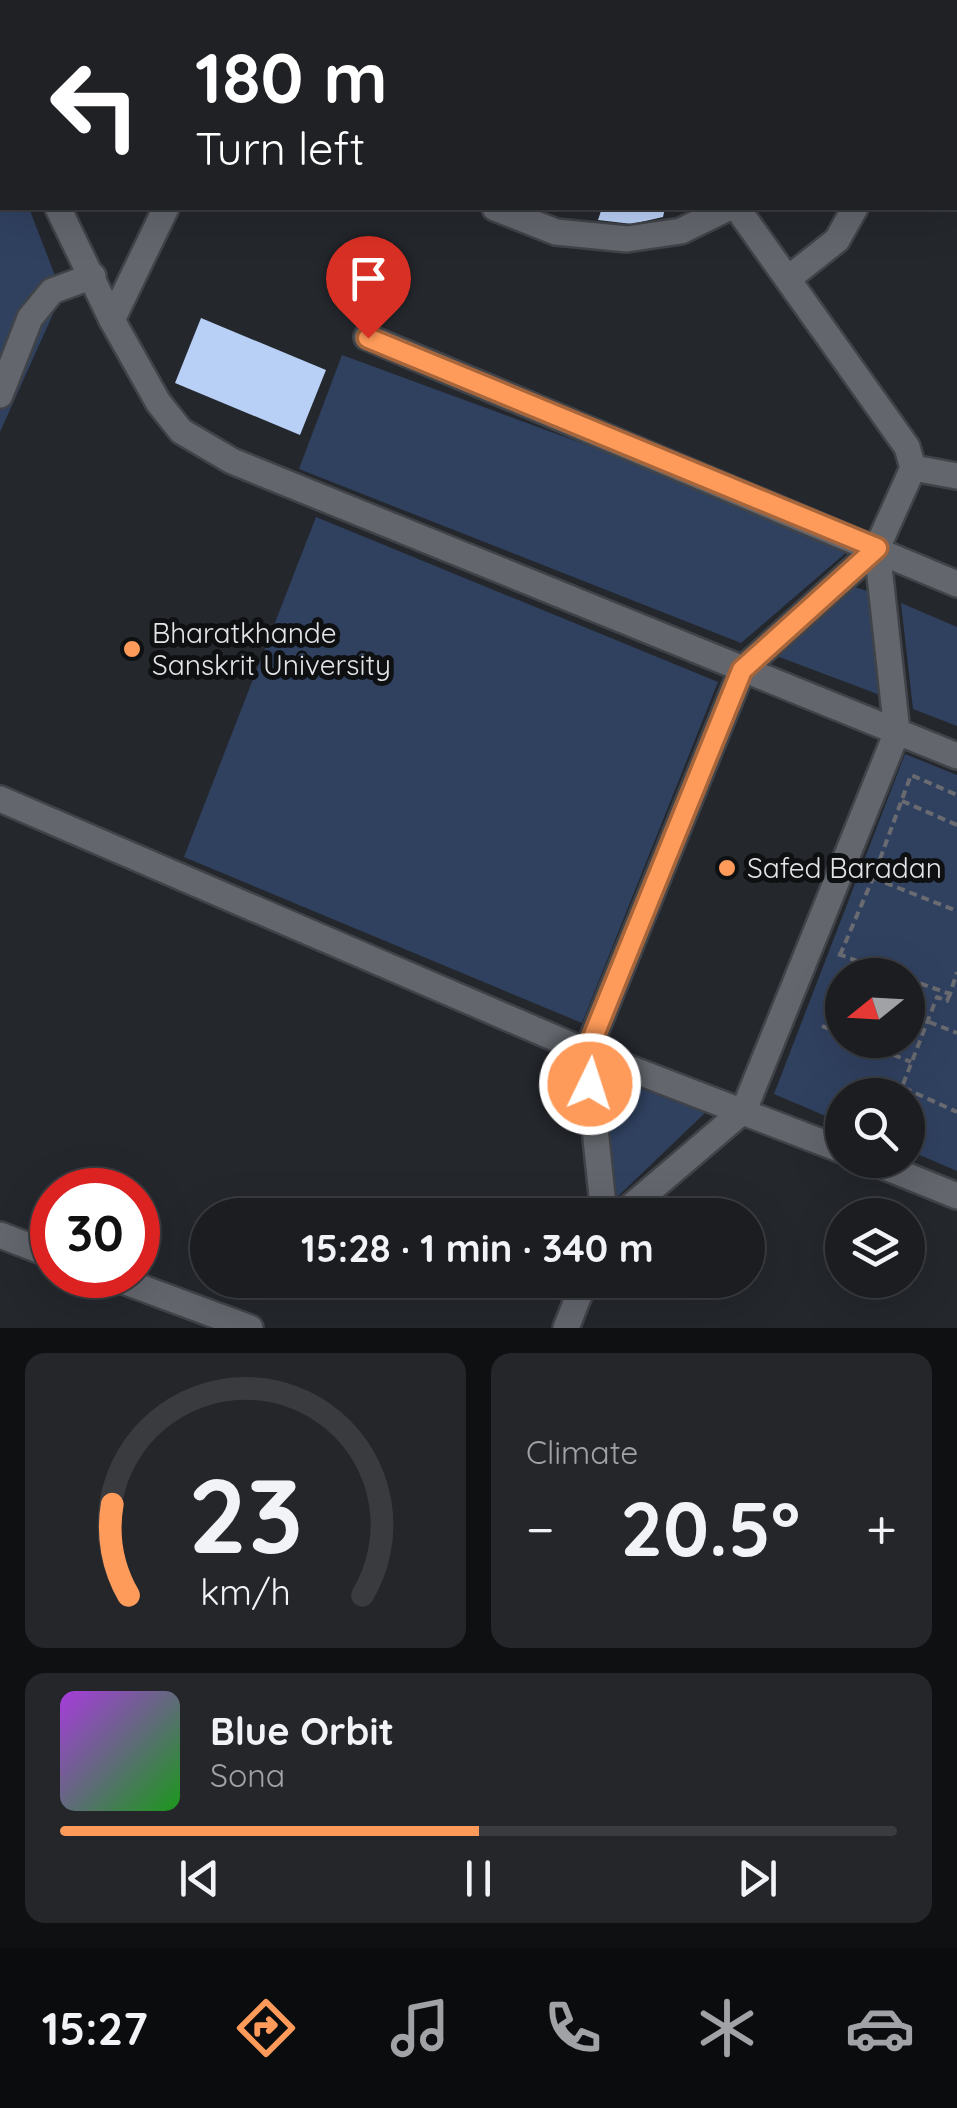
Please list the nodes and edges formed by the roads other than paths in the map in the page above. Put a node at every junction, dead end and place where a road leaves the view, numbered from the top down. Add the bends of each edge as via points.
1 (59, 210) edge
2 (165, 210) edge
3 (499, 210) edge
4 (724, 210) edge
5 (738, 210) edge
6 (854, 210) edge
7 (92, 276) junction
8 (789, 278) junction
9 (112, 320) junction
10 (368, 338) dead end
11 (0, 396) edge
12 (913, 468) junction
13 (957, 476) edge
14 (877, 548) junction
15 (957, 584) edge
16 (742, 670) junction
17 (897, 732) junction
18 (957, 756) edge
19 (0, 798) edge
20 (587, 1052) junction
21 (744, 1110) junction
22 (825, 1143) edge
23 (912, 1178) edge
24 (957, 1196) edge
25 (602, 1198) edge
26 (641, 1198) edge
27 (0, 1235) edge
28 (30, 1247) edge
29 (160, 1295) edge
30 (578, 1298) edge
31 (250, 1328) edge
32 (566, 1328) edge

1 - 7 street
2 - 9 street
3 - 4 street via 556,232 627,238 681,231
5 - 8 street
6 - 8 street via 837,240
7 - 9 street
7 - 11 street via 52,291 30,318
8 - 12 street via 907,447
9 - 16 street via 181,432 232,461
10 - 14 street
12 - 13 street
12 - 14 street
14 - 15 street
14 - 16 street
14 - 17 street
16 - 17 street
16 - 20 street
17 - 18 street
17 - 21 street
19 - 20 street
20 - 21 street
20 - 25 street
21 - 22 street
21 - 26 street
23 - 24 street
27 - 28 street
29 - 31 street
30 - 32 street

